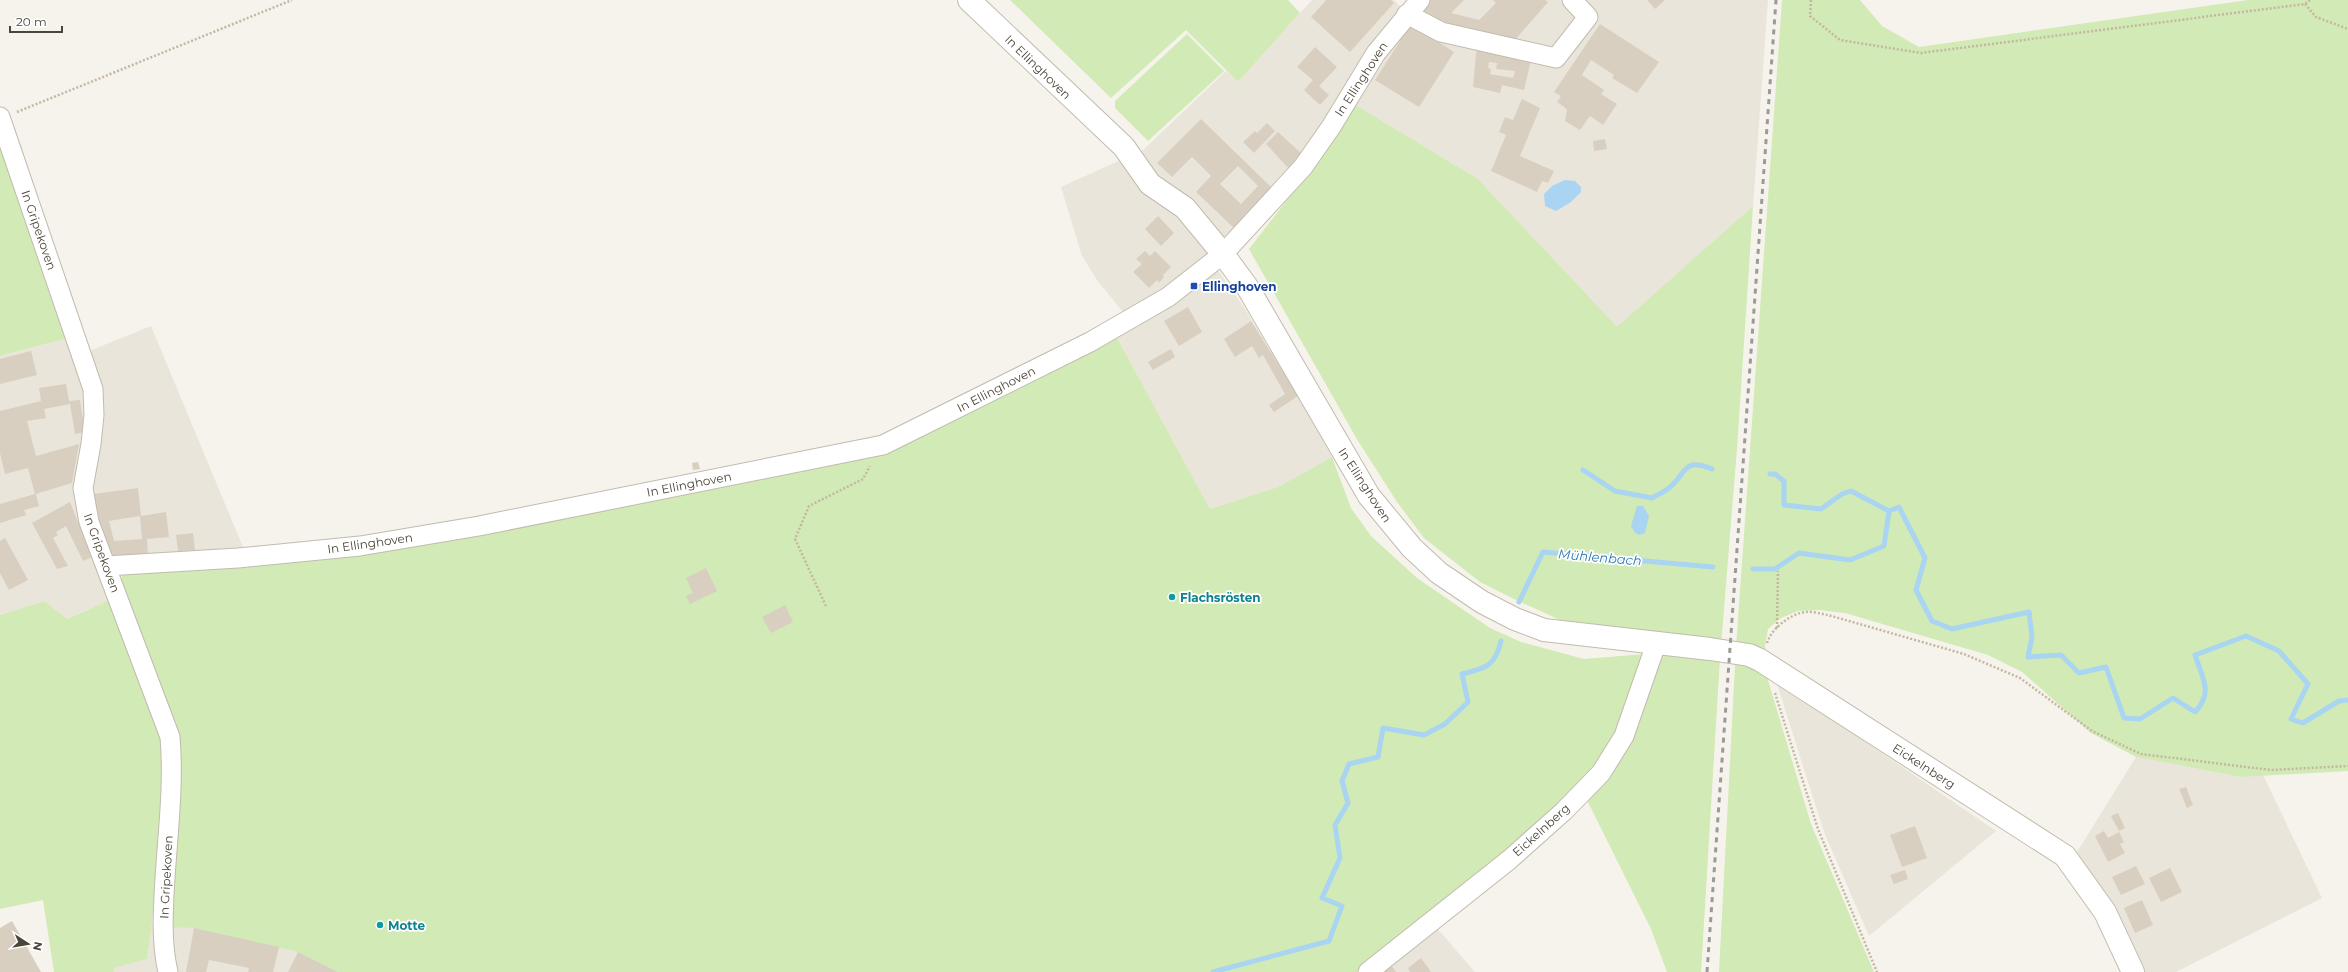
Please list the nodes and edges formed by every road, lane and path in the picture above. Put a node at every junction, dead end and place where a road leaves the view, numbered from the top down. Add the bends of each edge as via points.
1 (292, 0) edge
2 (969, 0) edge
3 (1572, 0) edge
4 (1811, 0) edge
5 (2310, 0) edge
6 (2305, 4) junction
7 (1414, 7) edge
8 (2348, 29) edge
9 (0, 118) edge
10 (1223, 254) junction
11 (883, 445) junction
12 (106, 566) junction
13 (1778, 571) dead end
14 (826, 606) dead end
15 (1777, 628) junction
16 (1579, 636) joint
17 (1656, 644) junction
18 (1767, 665) junction
19 (2348, 766) edge
20 (168, 972) edge
21 (1368, 972) edge
22 (1877, 972) edge
23 (2133, 972) edge

1 - 9 path
2 - 10 street, In Ellinghoven via 1124,147 1150,184 1185,208
3 - 7 street, In Ellinghoven via 1588,17 1556,58 1440,32
4 - 6 path via 1810,16 1840,40 1921,53
5 - 6 path
6 - 8 path via 2316,17
7 - 10 street, In Ellinghoven via 1376,53 1331,127 1303,167
9 - 12 street, In Gripekoven via 93,389 93,430 83,488 89,522
10 - 11 street, In Ellinghoven via 1168,297 1090,342
10 - 16 street, In Ellinghoven via 1248,288 1369,496 1412,548 1439,573 1482,602 1544,630
11 - 12 street, In Ellinghoven via 487,525 360,546 238,558
11 - 14 path via 863,479 809,506 795,539
12 - 20 street, In Gripekoven via 170,737 172,766 164,901 164,954
13 - 15 path
15 - 18 path via 1768,638
15 - 19 path via 1796,614 1807,612 1828,615 1964,654 2020,678 2092,731 2141,754 2270,770
16 - 17 street, Eickelnberg
17 - 18 street, Eickelnberg via 1749,655
17 - 21 street, Eickelnberg via 1624,736 1600,773 1564,811 1509,860
18 - 22 path via 1818,829
18 - 23 street, Eickelnberg via 2065,856 2105,912

